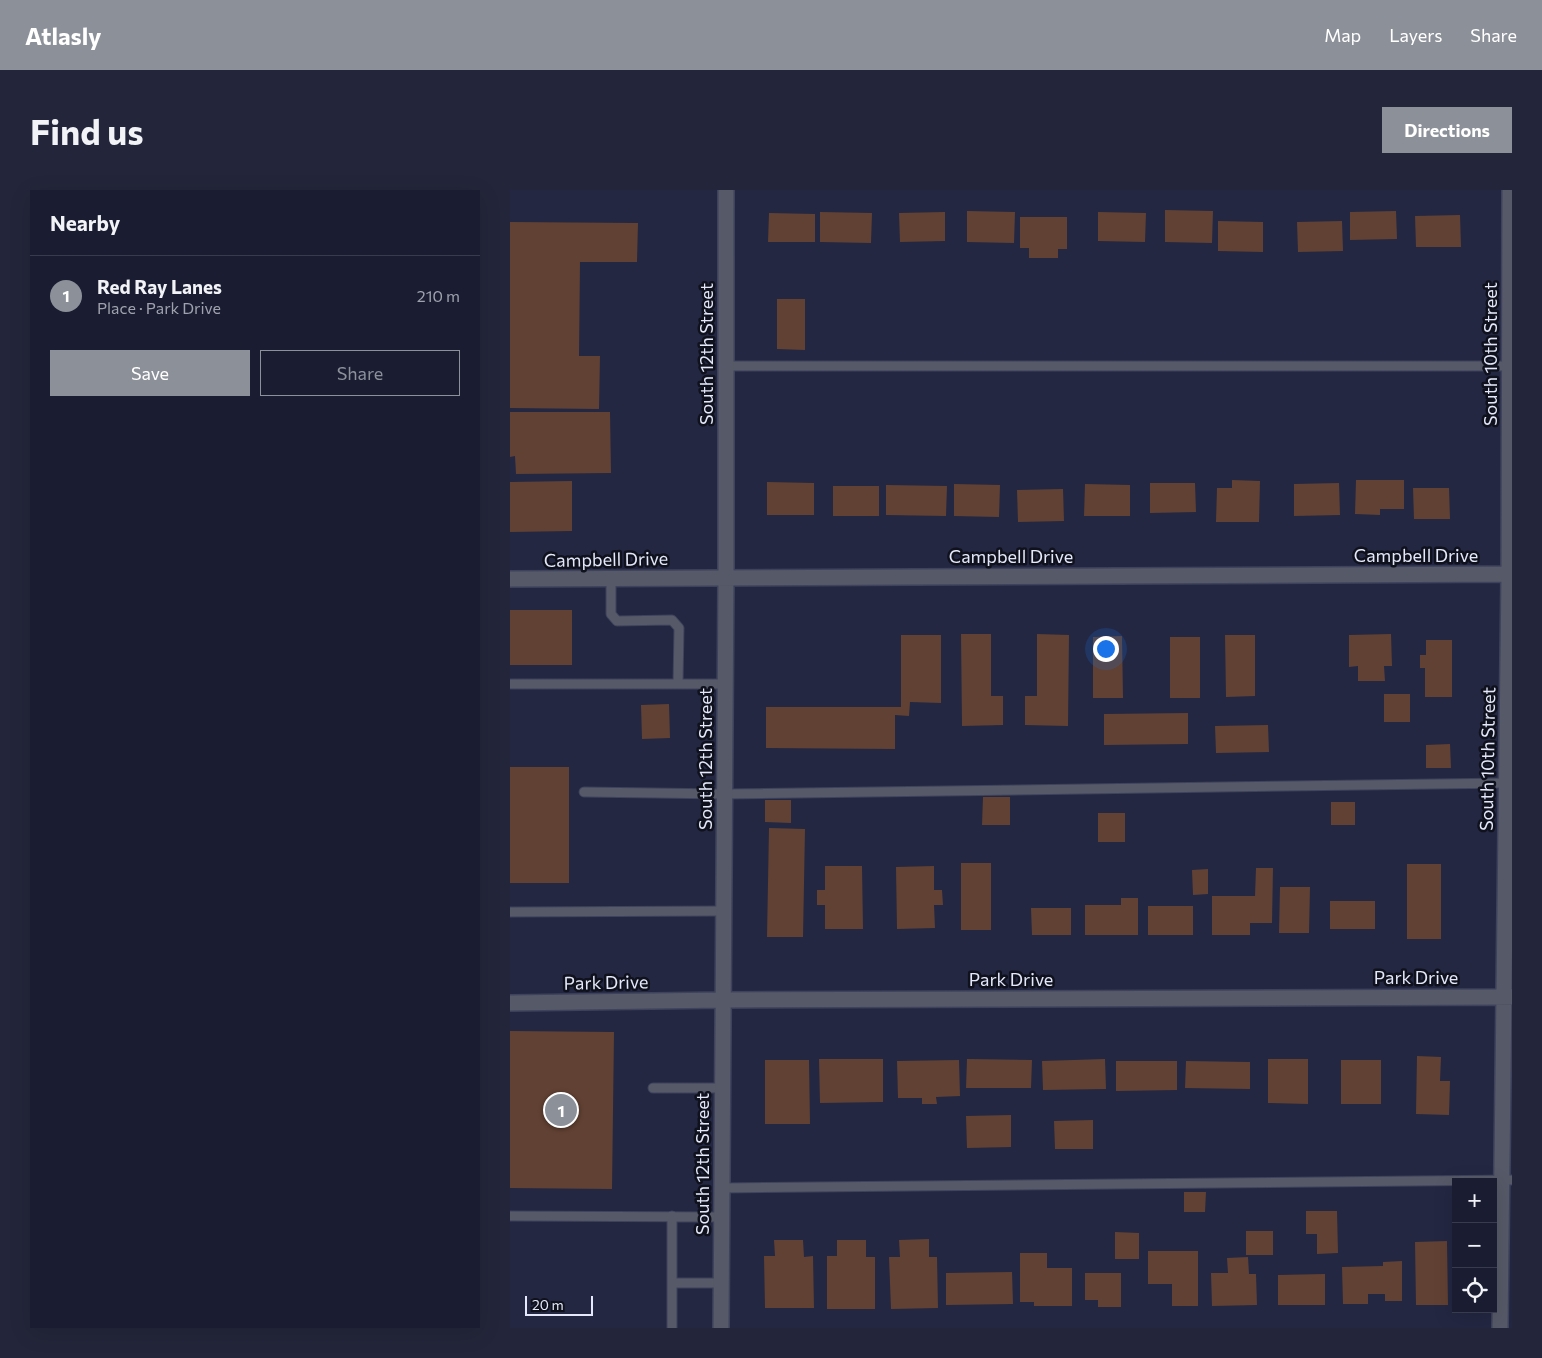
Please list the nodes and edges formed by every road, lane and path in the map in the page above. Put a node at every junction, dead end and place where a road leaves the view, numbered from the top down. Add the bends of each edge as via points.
1 (726, 190) edge
2 (1510, 190) edge
3 (726, 366) junction
4 (1511, 366) edge
5 (1511, 574) edge
6 (726, 577) junction
7 (611, 578) junction
8 (510, 580) edge
9 (510, 684) edge
10 (678, 684) junction
11 (725, 684) junction
12 (1509, 783) edge
13 (584, 792) dead end
14 (724, 794) junction
15 (723, 911) junction
16 (510, 912) edge
17 (1508, 997) edge
18 (723, 1000) junction
19 (510, 1003) edge
20 (653, 1088) dead end
21 (722, 1088) junction
22 (1507, 1180) edge
23 (722, 1188) junction
24 (510, 1216) edge
25 (672, 1216) junction
26 (722, 1217) junction
27 (672, 1283) junction
28 (721, 1283) junction
29 (672, 1328) edge
30 (721, 1328) edge
31 (1500, 1328) edge

1 - 3 street, South 12th Street
2 - 4 street, South 10th Street
3 - 4 lane
3 - 6 street, South 12th Street
4 - 5 street, South 10th Street
5 - 6 street, Campbell Drive
5 - 12 street, South 10th Street
6 - 7 street, Campbell Drive
6 - 11 street, South 12th Street
7 - 8 street, Campbell Drive
7 - 10 lane via 611,614 617,621 672,620 679,628
9 - 10 lane
10 - 11 lane
11 - 14 street, South 12th Street
12 - 14 lane
12 - 17 street, South 10th Street
13 - 14 lane
14 - 15 street, South 12th Street
15 - 16 lane
15 - 18 street, South 12th Street
17 - 18 street, Park Drive
17 - 22 street, South 10th Street
18 - 19 street, Park Drive
18 - 21 street, South 12th Street
20 - 21 lane
21 - 23 street, South 12th Street
22 - 23 lane
22 - 31 street, South 10th Street
23 - 26 street, South 12th Street
24 - 25 lane
25 - 26 lane
25 - 27 lane
26 - 28 street, South 12th Street
27 - 28 lane
27 - 29 lane
28 - 30 street, South 12th Street

